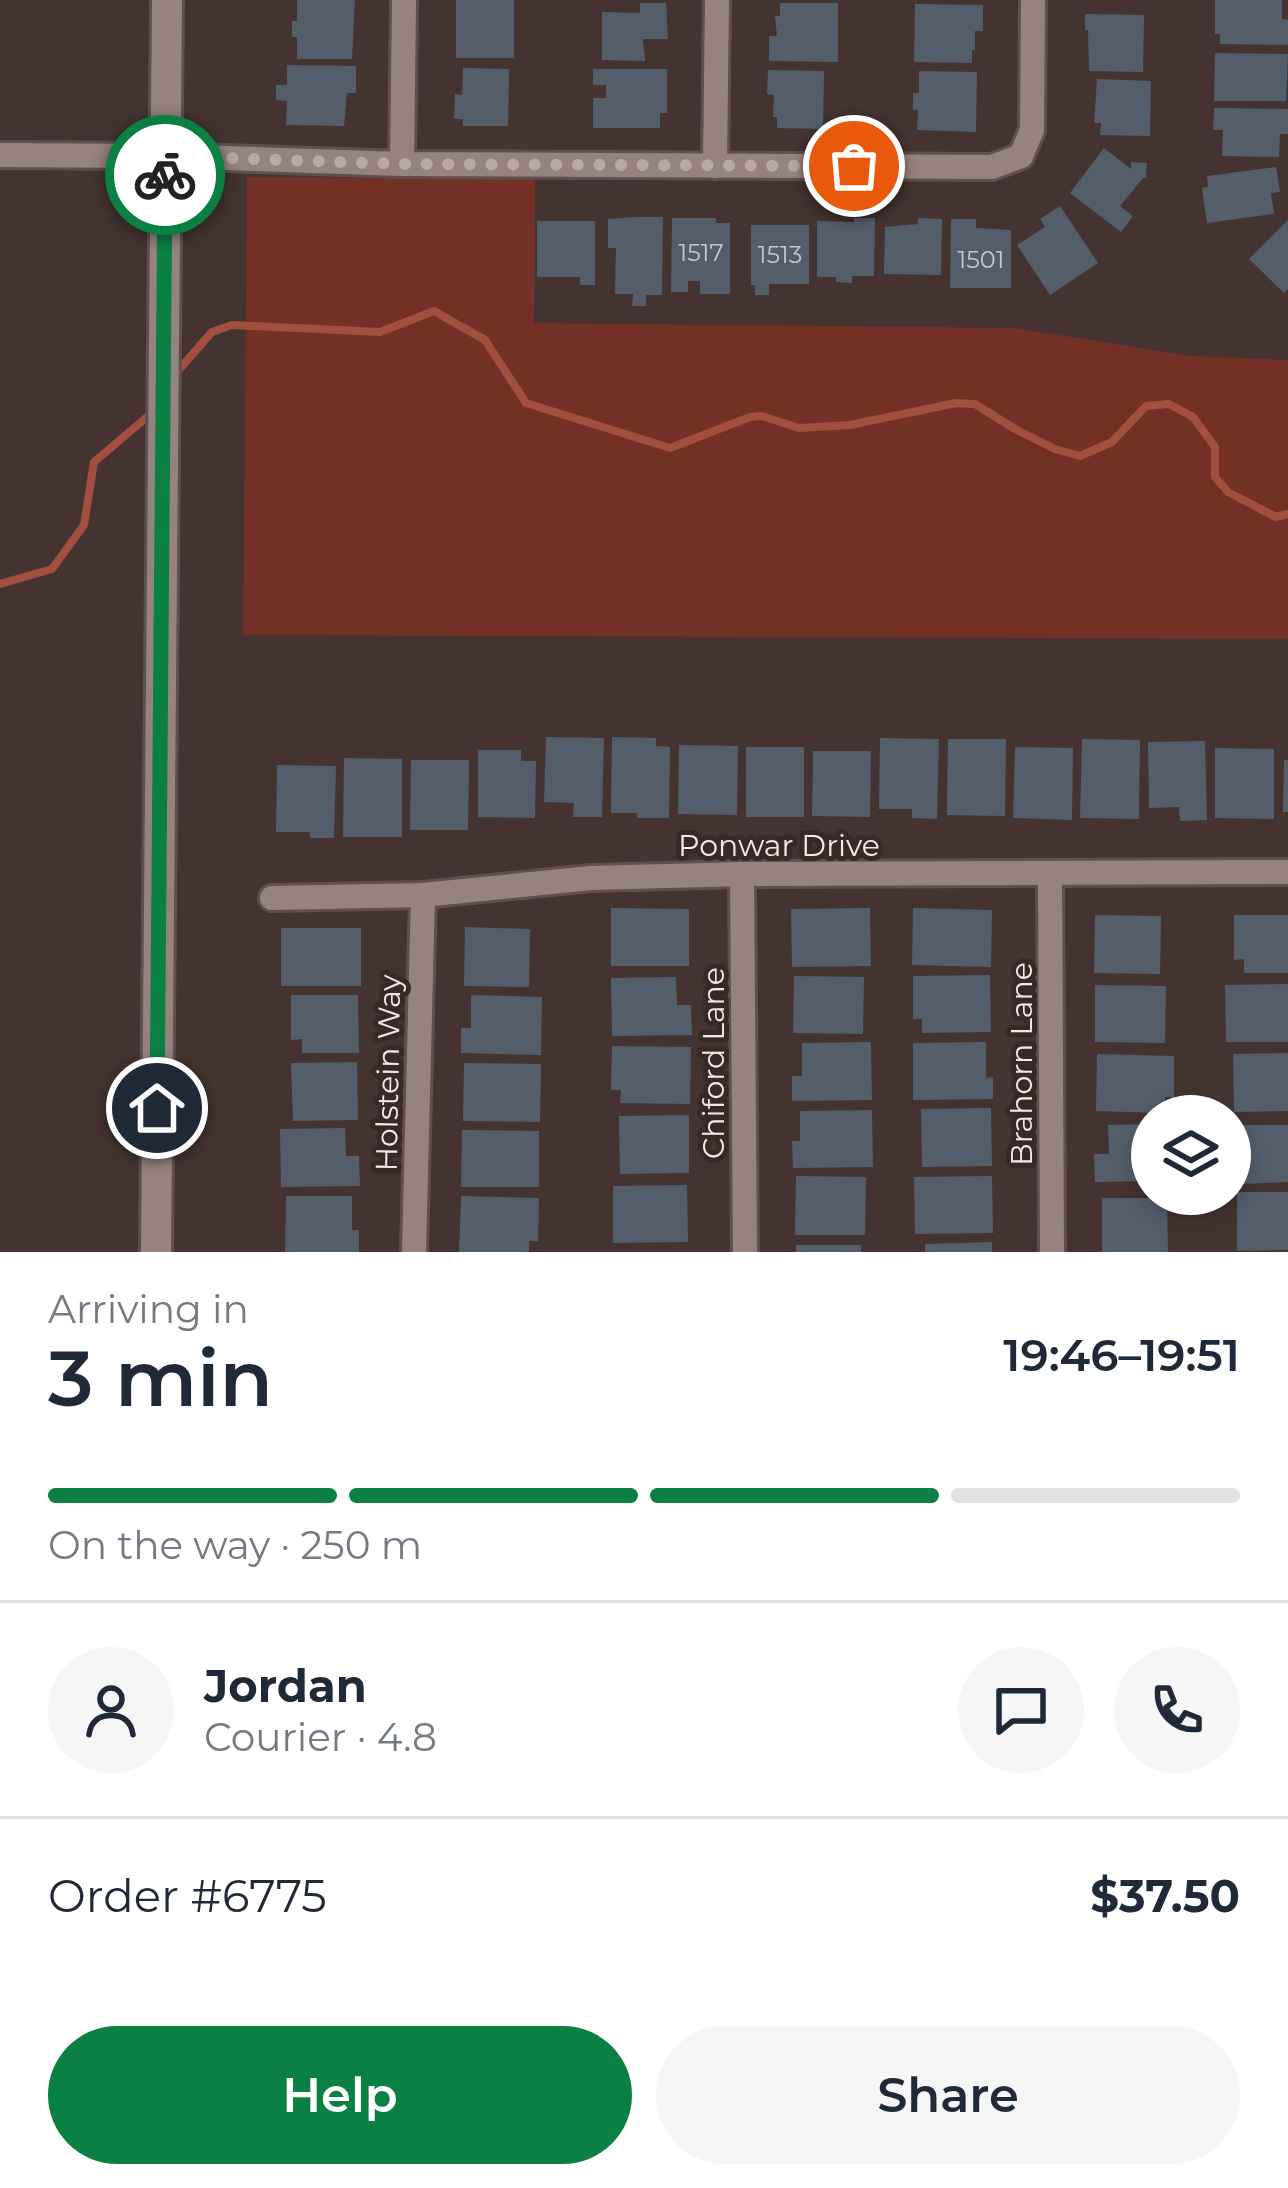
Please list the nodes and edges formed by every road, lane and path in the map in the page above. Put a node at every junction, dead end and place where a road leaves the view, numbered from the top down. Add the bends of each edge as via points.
1 (167, 0) edge
2 (404, 0) edge
3 (717, 0) edge
4 (1033, 0) edge
5 (0, 155) edge
6 (165, 156) junction
7 (402, 164) junction
8 (716, 166) junction
9 (1288, 872) edge
10 (742, 874) junction
11 (1050, 875) junction
12 (423, 895) junction
13 (272, 898) dead end
14 (156, 1252) edge
15 (414, 1252) edge
16 (745, 1252) edge
17 (1052, 1252) edge

1 - 6 street
2 - 7 street
3 - 8 street
4 - 8 street via 1032,130 1021,156 992,167
5 - 6 street
6 - 7 street
6 - 14 street
7 - 8 street
9 - 11 street, Ponwar Drive
10 - 11 street, Ponwar Drive
10 - 12 street, Ponwar Drive
10 - 16 street, Chiford Lane
11 - 17 street, Brahorn Lane
12 - 13 street, Ponwar Drive
12 - 15 street, Holstein Way

